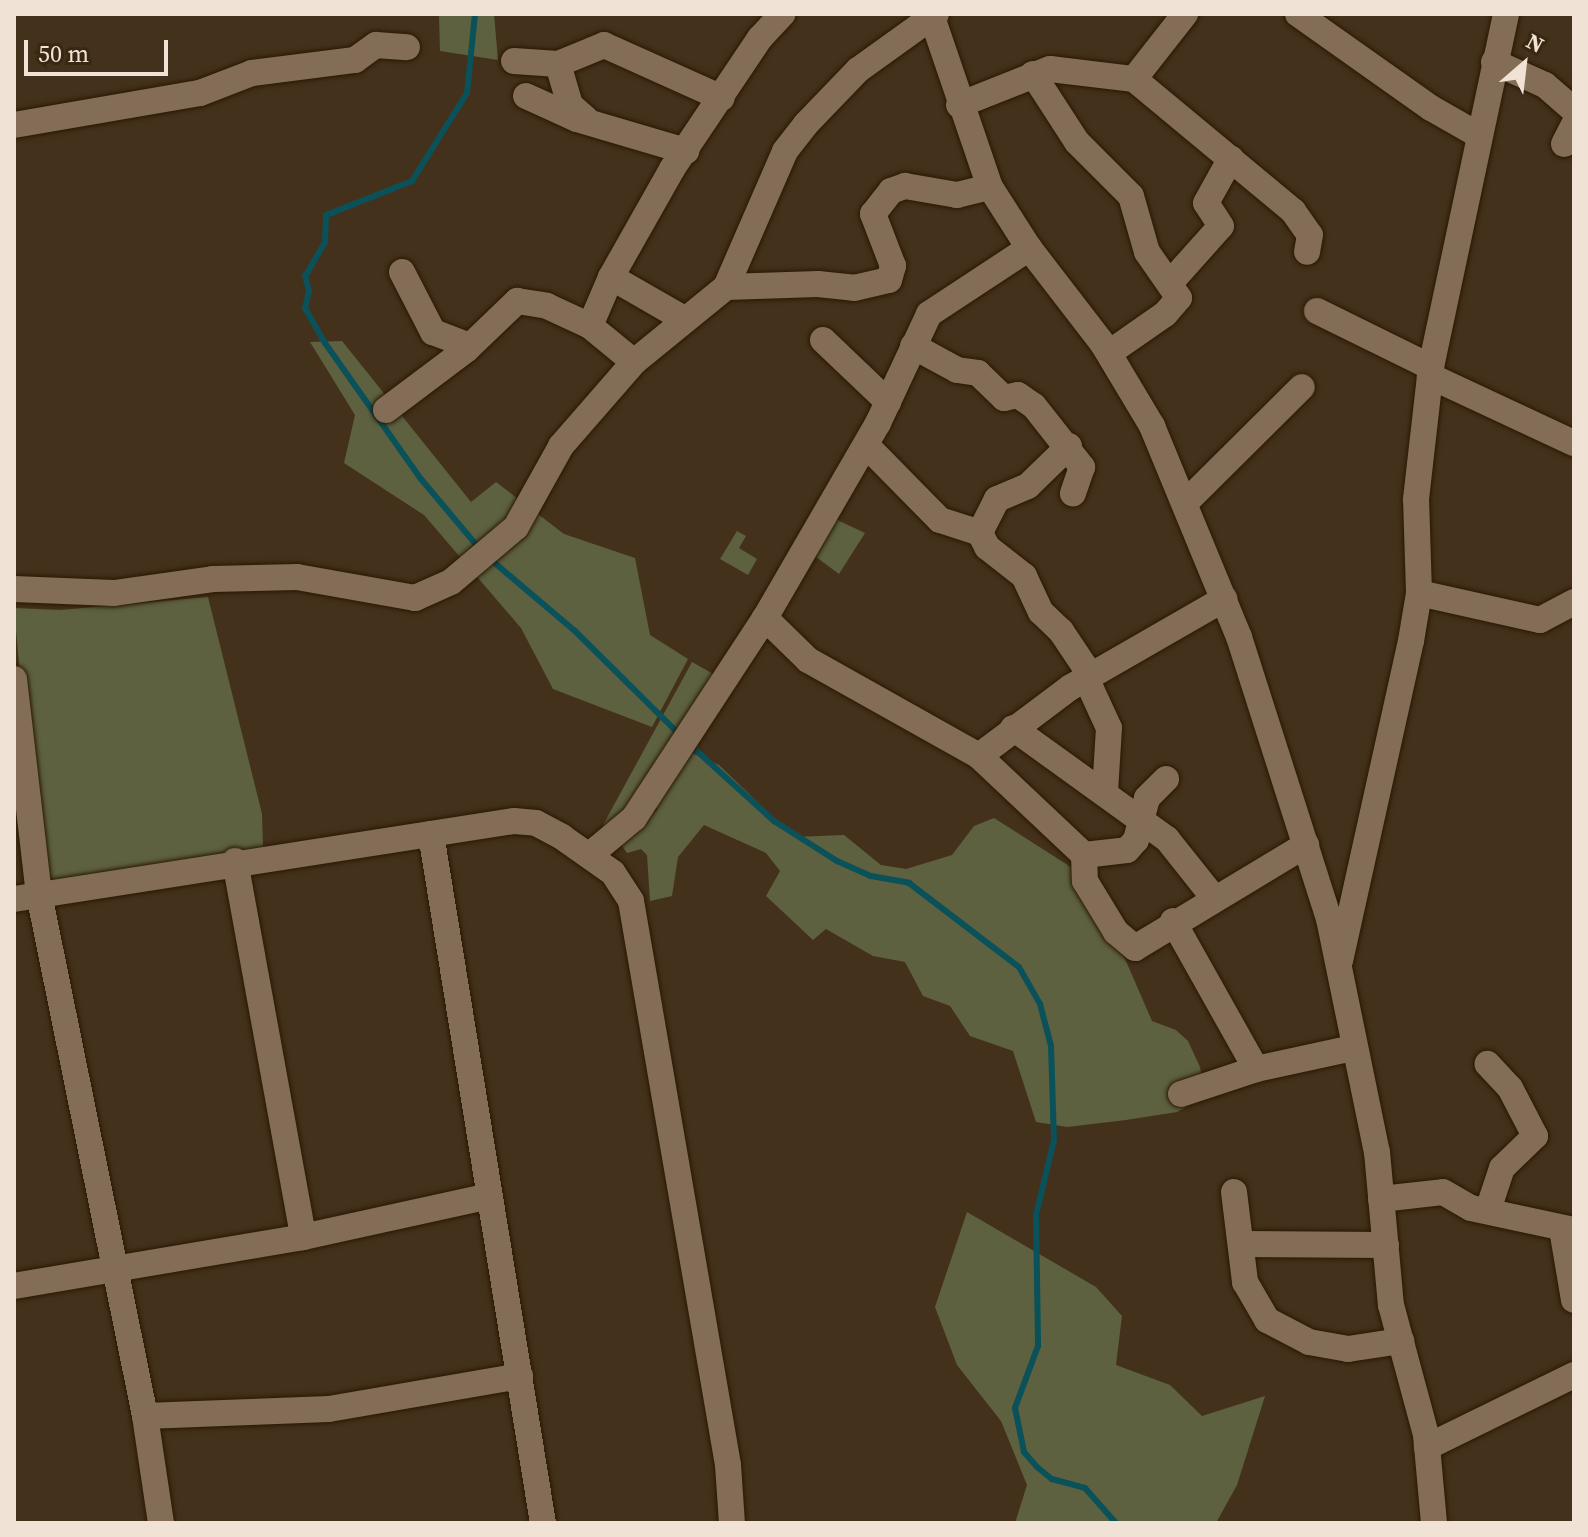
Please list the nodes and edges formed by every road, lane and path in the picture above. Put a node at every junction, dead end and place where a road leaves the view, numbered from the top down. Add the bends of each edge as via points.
1 (782, 14) edge
2 (1185, 14) edge
3 (1298, 14) edge
4 (1506, 14) edge
5 (933, 15) edge
6 (407, 47) dead end
7 (514, 61) dead end
8 (1494, 62) junction
9 (558, 64) junction
10 (1033, 74) junction
11 (1134, 79) junction
12 (526, 96) dead end
13 (722, 98) junction
14 (959, 105) junction
15 (1574, 110) edge
16 (593, 123) junction
17 (14, 125) edge
18 (1480, 136) junction
19 (686, 151) junction
20 (1231, 158) junction
21 (990, 187) junction
22 (1029, 248) junction
23 (1307, 252) dead end
24 (402, 272) dead end
25 (611, 277) junction
26 (1170, 283) junction
27 (726, 287) junction
28 (1317, 311) dead end
29 (684, 319) junction
30 (590, 326) junction
31 (823, 340) dead end
32 (469, 346) junction
33 (913, 346) junction
34 (1109, 353) junction
35 (634, 362) junction
36 (1430, 371) junction
37 (1302, 387) dead end
38 (888, 402) junction
39 (386, 410) dead end
40 (1574, 443) edge
41 (866, 445) junction
42 (1069, 446) junction
43 (1073, 493) dead end
44 (1186, 502) junction
45 (980, 533) junction
46 (14, 589) edge
47 (1419, 593) junction
48 (1224, 599) junction
49 (1574, 602) edge
50 (765, 618) junction
51 (1088, 677) junction
52 (14, 679) edge
53 (1013, 728) junction
54 (979, 756) junction
55 (1166, 779) dead end
56 (1105, 792) junction
57 (1143, 820) junction
58 (431, 834) junction
59 (1306, 845) junction
60 (591, 854) junction
61 (1084, 855) junction
62 (235, 861) junction
63 (27, 897) edge
64 (1214, 898) junction
65 (1173, 921) junction
66 (1338, 968) junction
67 (1353, 1048) junction
68 (1488, 1064) dead end
69 (1256, 1069) junction
70 (1181, 1094) dead end
71 (1234, 1192) dead end
72 (490, 1196) junction
73 (1381, 1199) junction
74 (1488, 1210) junction
75 (1568, 1229) edge
76 (303, 1237) junction
77 (1242, 1244) junction
78 (1386, 1245) junction
79 (112, 1268) junction
80 (14, 1286) edge
81 (1574, 1300) edge
82 (1401, 1341) junction
83 (1574, 1375) edge
84 (520, 1376) junction
85 (145, 1416) junction
86 (1427, 1447) junction
87 (161, 1523) edge
88 (543, 1523) edge
89 (732, 1523) edge
90 (1434, 1523) edge

1 - 13 street
2 - 11 street
3 - 18 street via 1431,108
4 - 8 street
5 - 14 street
5 - 27 street via 836,90 785,151
6 - 17 street via 376,45 355,60 252,73 200,93
7 - 9 street
8 - 15 street via 1545,85
8 - 18 street
9 - 13 street via 604,45
9 - 16 street via 570,105
10 - 11 street via 1058,69
10 - 14 street
10 - 26 street via 1077,142 1131,196 1147,252
11 - 20 street
12 - 16 street
13 - 19 street
14 - 21 street
16 - 19 street
18 - 36 street
19 - 25 street
20 - 23 street via 1303,222 1310,235
20 - 26 street via 1206,203 1221,226
21 - 22 street
21 - 27 street via 957,195 905,186 891,191 873,214 893,266 889,280 854,288
22 - 33 street via 929,314
22 - 34 street
24 - 32 street via 433,332
25 - 29 street
25 - 30 street
26 - 34 street via 1179,298 1176,304
27 - 29 street
28 - 36 street
29 - 35 street
30 - 32 street via 547,306 517,301
30 - 35 street
31 - 38 street
32 - 39 street
33 - 38 street
33 - 42 street via 957,370 978,373 1004,398 1025,398
34 - 44 street via 1152,426
35 - 46 street via 561,446 501,544 451,582 415,598 297,577 213,579 114,593
36 - 40 street
36 - 47 street via 1416,499
37 - 44 street
38 - 41 street
41 - 45 street via 940,520
41 - 50 street
42 - 43 street via 1083,474
42 - 45 street via 1028,486 997,499
44 - 48 street
45 - 51 street via 987,547 1024,576 1041,612 1061,631
47 - 49 street via 1540,620
47 - 66 street
48 - 51 street
48 - 59 street
50 - 54 street via 808,660
50 - 60 street via 634,818
51 - 53 street
51 - 56 street via 1109,728
52 - 63 street
53 - 54 street
53 - 56 street
54 - 61 street
55 - 57 street via 1147,798
56 - 57 street
57 - 61 street via 1127,850
57 - 64 street via 1185,857
58 - 60 street via 514,821 536,823
58 - 62 street
58 - 72 street
59 - 64 street
59 - 66 street
60 - 89 street via 613,873 631,901 726,1451
61 - 65 street via 1085,881 1124,941 1139,946
62 - 63 street
62 - 76 street
63 - 79 street
64 - 65 street
65 - 69 street
66 - 67 street
67 - 69 street
67 - 73 street via 1377,1152
68 - 74 street via 1503,1077 1535,1136 1502,1168
69 - 70 street
71 - 77 street
72 - 76 street
72 - 84 street
73 - 74 street via 1443,1192 1463,1205
73 - 78 street
74 - 75 street
75 - 81 street
76 - 79 street
77 - 78 street
77 - 82 street via 1248,1290 1267,1320 1285,1332 1348,1349
78 - 82 street
79 - 80 street
79 - 85 street
82 - 86 street
83 - 86 street
84 - 85 street via 329,1409
84 - 88 street
85 - 87 street
86 - 90 street

